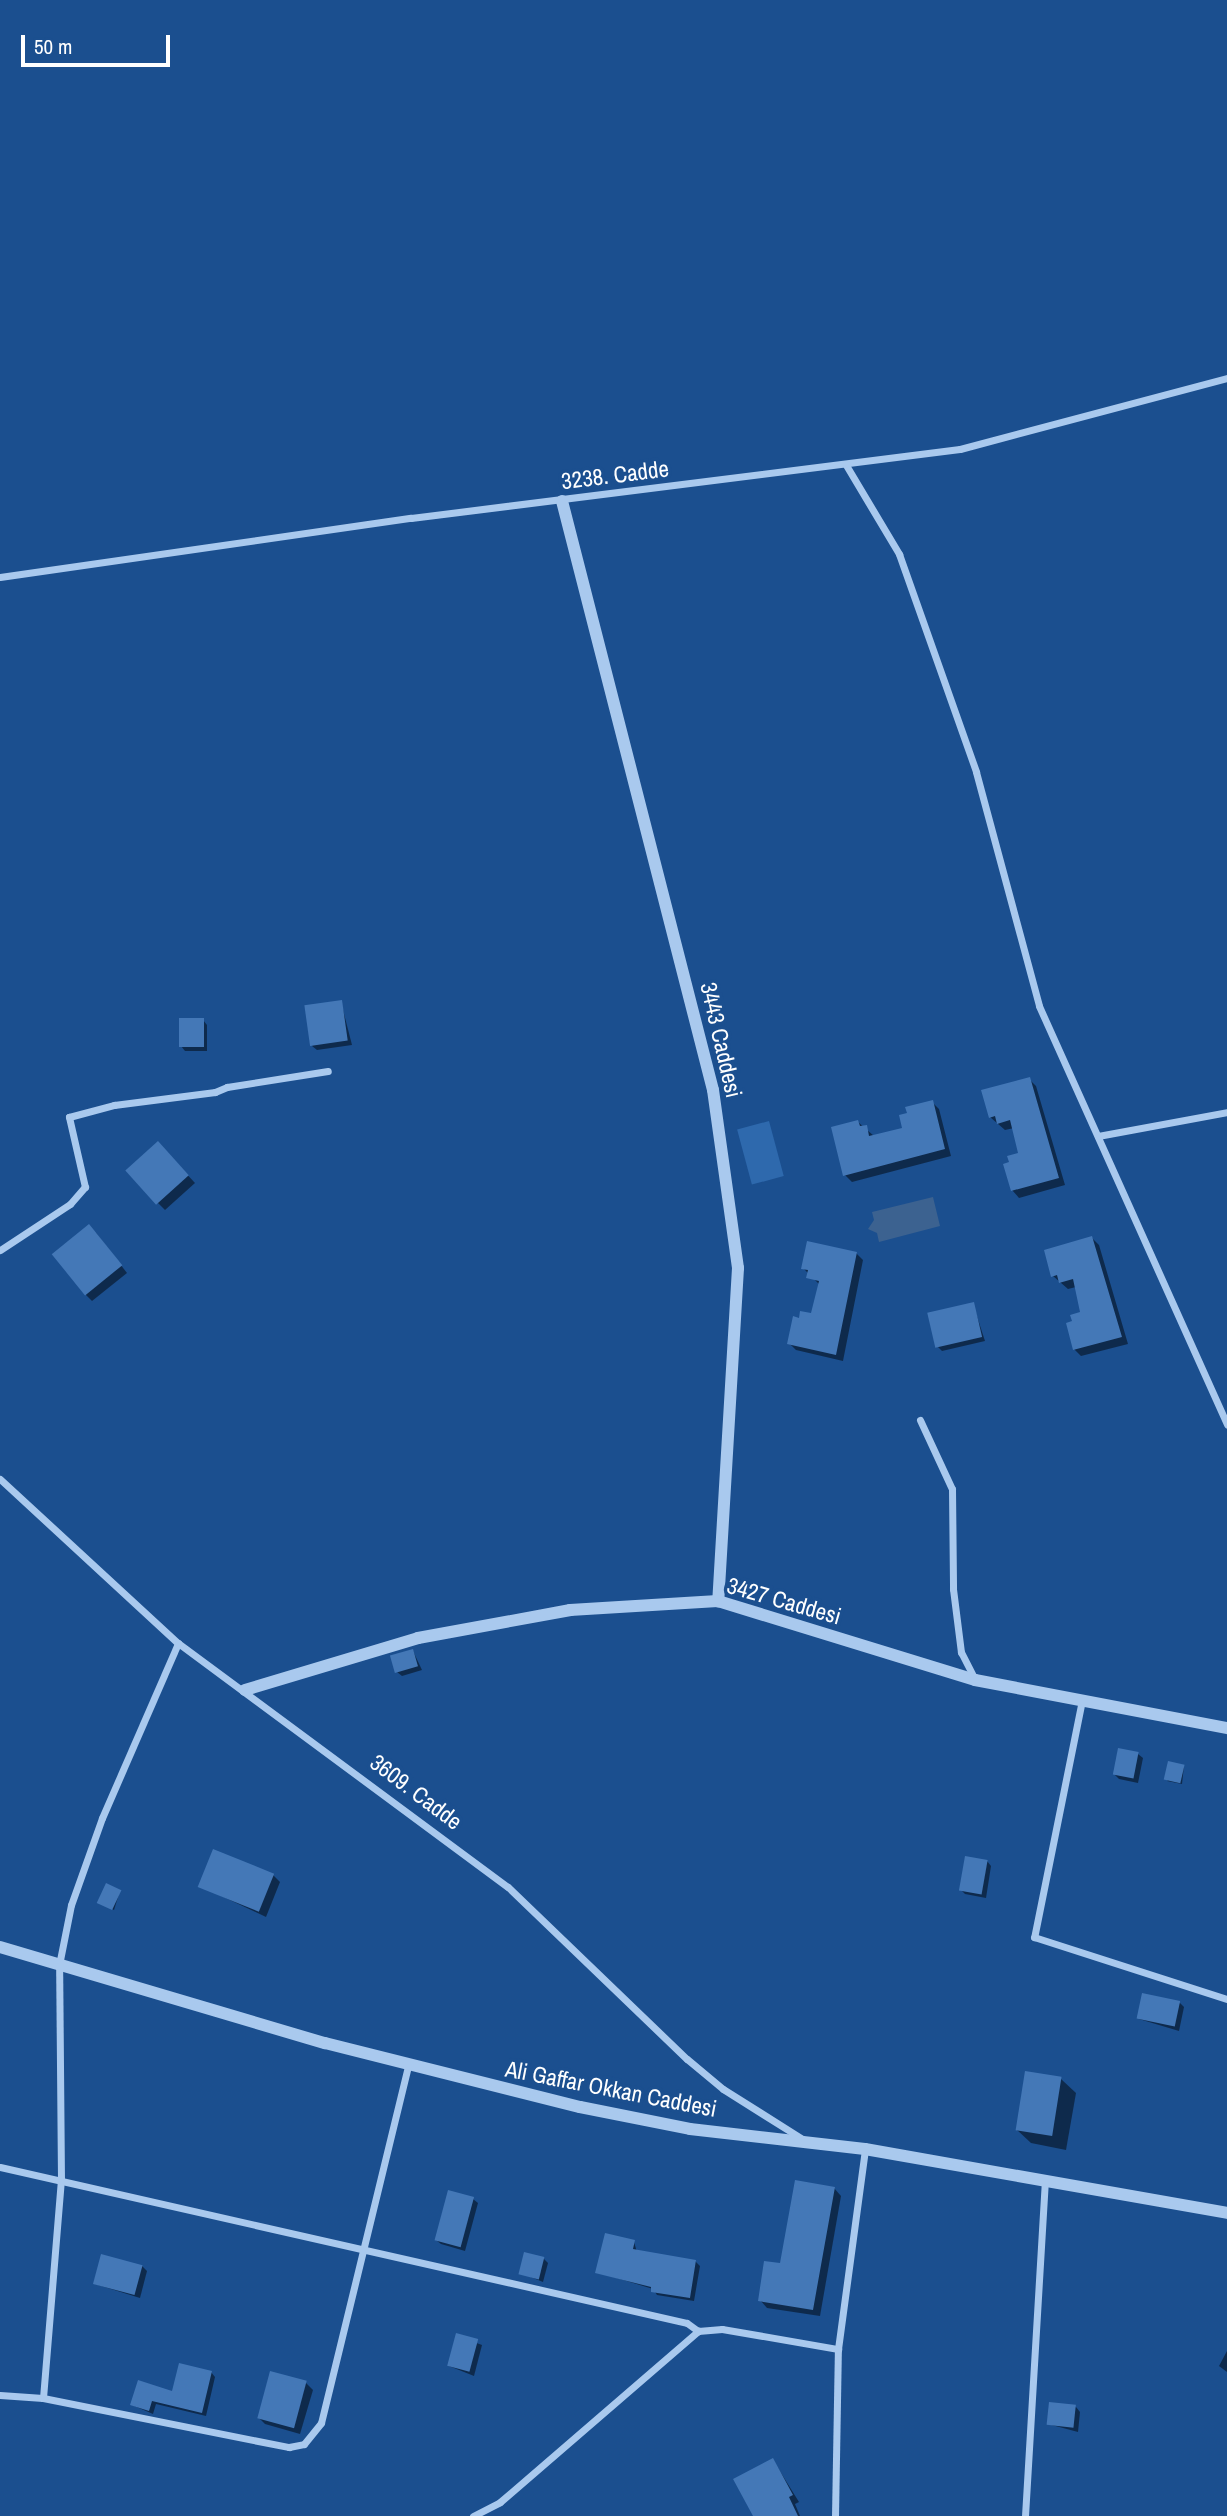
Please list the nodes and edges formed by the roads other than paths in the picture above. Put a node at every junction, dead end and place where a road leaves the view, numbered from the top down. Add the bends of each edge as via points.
1 (1227, 378) edge
2 (846, 465) junction
3 (562, 502) junction
4 (0, 577) edge
5 (328, 1071) dead end
6 (1227, 1112) edge
7 (1098, 1136) junction
8 (0, 1250) edge
9 (920, 1420) dead end
10 (1227, 1425) edge
11 (0, 1479) edge
12 (718, 1601) junction
13 (178, 1643) junction
14 (975, 1680) junction
15 (245, 1690) junction
16 (1082, 1700) junction
17 (1227, 1728) edge
18 (0, 1947) edge
19 (59, 1965) junction
20 (1227, 1998) edge
21 (408, 2065) junction
22 (805, 2140) junction
23 (865, 2149) junction
24 (0, 2167) edge
25 (61, 2180) junction
26 (1045, 2181) junction
27 (1227, 2213) edge
28 (362, 2250) junction
29 (698, 2332) junction
30 (838, 2349) junction
31 (0, 2395) edge
32 (43, 2398) junction
33 (473, 2516) edge
34 (835, 2516) edge
35 (1025, 2516) edge

1 - 2 street, 3238. Cadde via 960,449
2 - 3 street, 3238. Cadde
2 - 7 street via 899,554 976,772 1039,1006
3 - 4 street, 3238. Cadde via 398,519
3 - 12 street, 3443 Caddesi via 713,1090 737,1268
5 - 8 street via 227,1087 215,1093 114,1105 69,1117 85,1187 70,1204
6 - 7 street
7 - 10 street
9 - 14 street via 952,1489 953,1589 961,1652
11 - 13 street, 3609. Cadde
12 - 14 street, 3427 Caddesi
12 - 15 street, 3427 Caddesi via 570,1610 418,1638
13 - 15 street, 3609. Cadde
13 - 19 street via 102,1818 71,1905
14 - 16 street, 3427 Caddesi
15 - 22 street, 3609. Cadde via 508,1887 723,2089
16 - 17 street, 3427 Caddesi
16 - 20 street via 1034,1937
18 - 19 street, Ali Gaffar Okkan Caddesi
19 - 21 street, Ali Gaffar Okkan Caddesi
19 - 25 street
21 - 22 street, Ali Gaffar Okkan Caddesi via 690,2129
21 - 28 street
22 - 23 street, Ali Gaffar Okkan Caddesi
23 - 26 street, Ali Gaffar Okkan Caddesi
23 - 30 street
24 - 25 street
25 - 28 street
25 - 32 street
26 - 27 street, Ali Gaffar Okkan Caddesi
26 - 35 street
28 - 29 street via 687,2323
28 - 32 street via 321,2423 304,2444 289,2447
29 - 30 street via 722,2329
29 - 33 street via 500,2502
30 - 34 street
31 - 32 street

